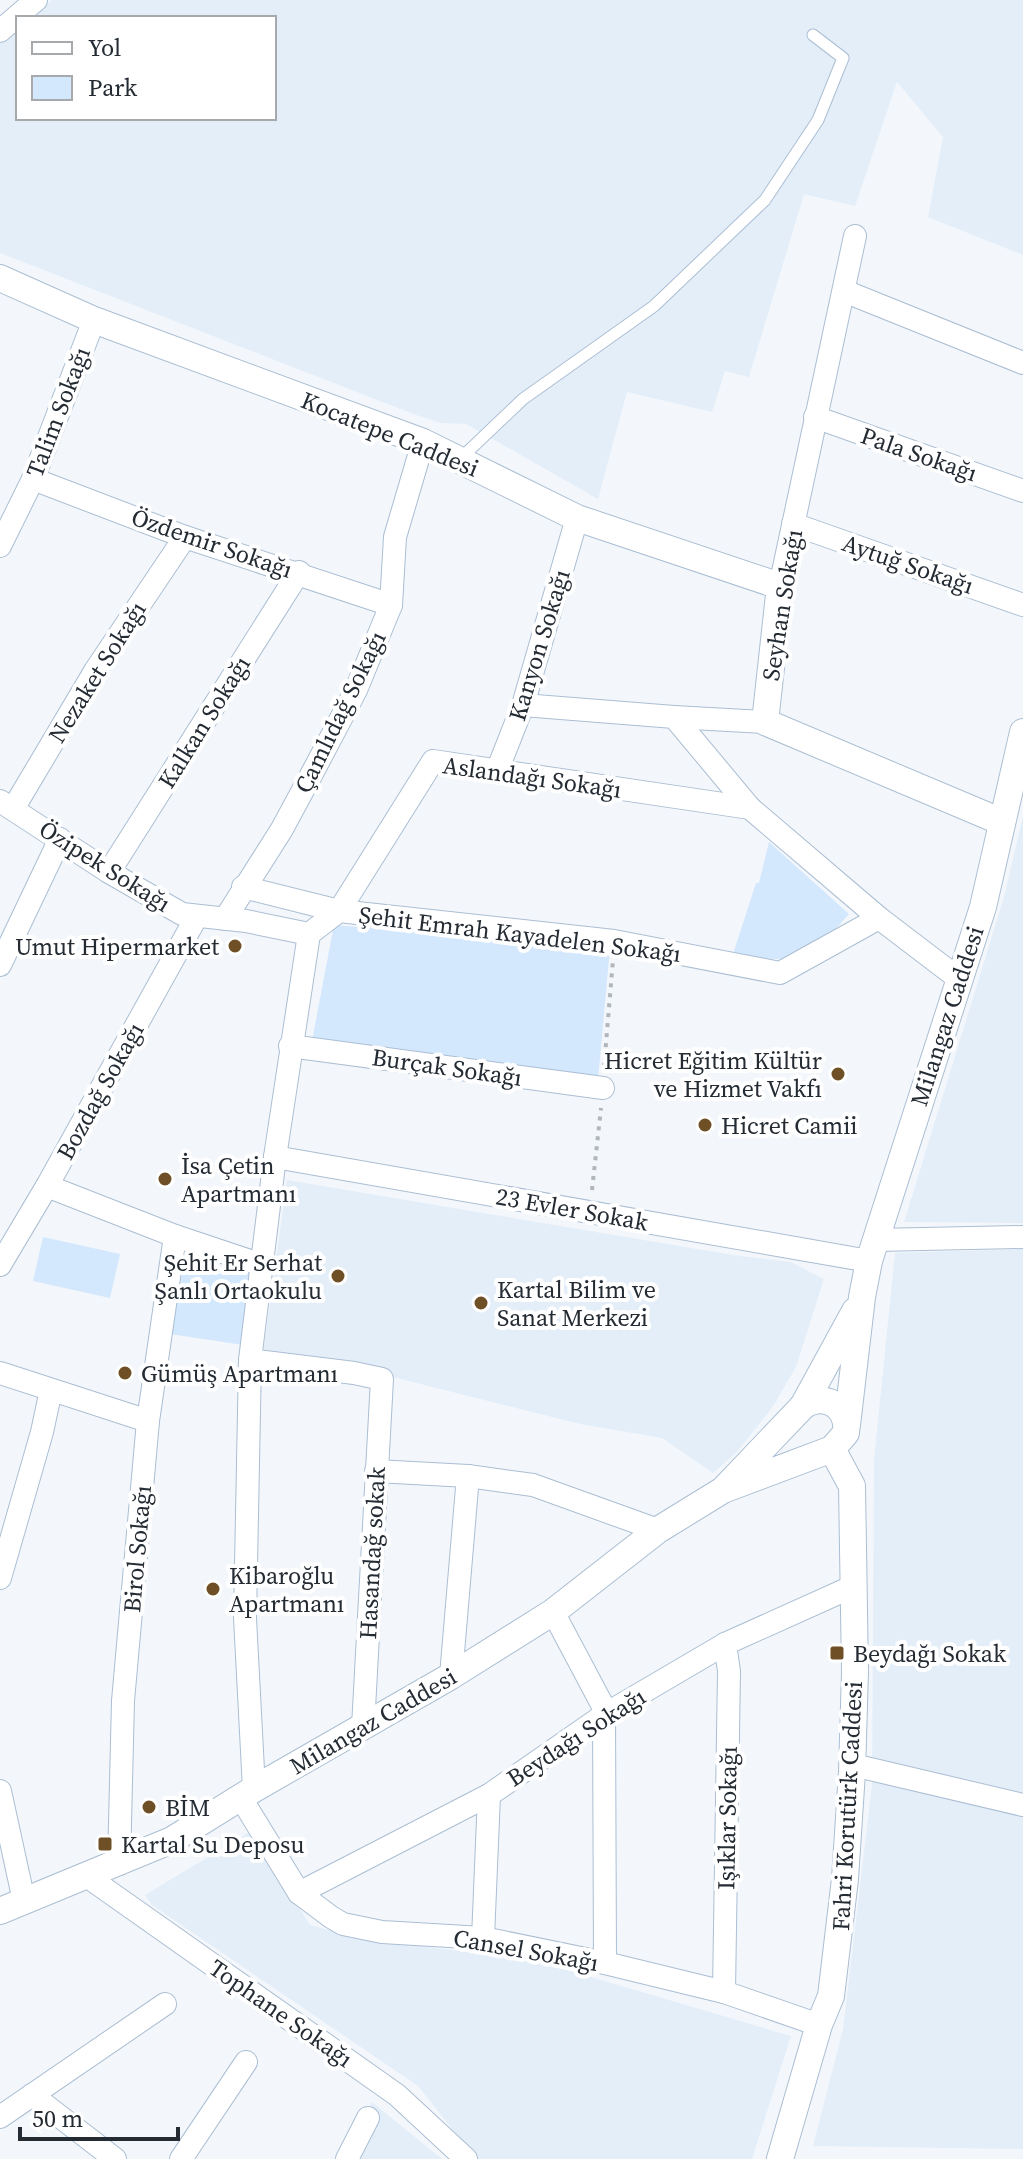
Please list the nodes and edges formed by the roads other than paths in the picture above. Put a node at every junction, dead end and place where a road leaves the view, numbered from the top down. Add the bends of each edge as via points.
1 (36, 0) edge
2 (17, 16) edge
3 (16, 17) edge
4 (0, 31) edge
5 (813, 35) dead end
6 (855, 236) dead end
7 (0, 278) edge
8 (844, 291) junction
9 (94, 320) junction
10 (1023, 363) edge
11 (815, 417) junction
12 (423, 442) junction
13 (459, 460) junction
14 (33, 479) junction
15 (1023, 491) edge
16 (577, 518) junction
17 (793, 524) junction
18 (185, 537) junction
19 (0, 546) edge
20 (299, 572) junction
21 (780, 586) junction
22 (391, 605) junction
23 (1023, 605) edge
24 (523, 705) junction
25 (674, 717) junction
26 (765, 722) junction
27 (1023, 732) edge
28 (497, 771) junction
29 (7, 805) edge
30 (750, 808) junction
31 (1002, 822) junction
32 (60, 839) junction
33 (109, 872) junction
34 (243, 887) junction
35 (339, 911) junction
36 (197, 916) junction
37 (879, 918) junction
38 (225, 919) junction
39 (309, 934) junction
40 (0, 965) edge
41 (959, 979) junction
42 (290, 1046) junction
43 (603, 1088) dead end
44 (275, 1157) junction
45 (47, 1186) junction
46 (175, 1236) junction
47 (1023, 1237) edge
48 (872, 1251) junction
49 (0, 1265) edge
50 (262, 1265) junction
51 (862, 1297) junction
52 (250, 1360) junction
53 (0, 1373) edge
54 (51, 1390) junction
55 (799, 1410) junction
56 (148, 1421) junction
57 (847, 1425) junction
58 (828, 1451) junction
59 (376, 1471) junction
60 (468, 1476) junction
61 (723, 1490) junction
62 (658, 1530) junction
63 (0, 1578) edge
64 (854, 1586) junction
65 (553, 1612) junction
66 (725, 1644) junction
67 (451, 1676) junction
68 (604, 1715) junction
69 (363, 1727) junction
70 (853, 1765) junction
71 (0, 1791) edge
72 (248, 1794) junction
73 (489, 1795) junction
74 (1023, 1805) edge
75 (119, 1864) junction
76 (88, 1877) junction
77 (299, 1893) junction
78 (24, 1901) junction
79 (0, 1911) edge
80 (483, 1938) junction
81 (605, 1963) junction
82 (724, 1992) junction
83 (165, 2004) dead end
84 (819, 2025) junction
85 (246, 2062) dead end
86 (32, 2095) junction
87 (0, 2117) edge
88 (368, 2118) dead end
89 (115, 2159) edge
90 (181, 2159) edge
91 (347, 2159) edge
92 (466, 2159) edge
93 (780, 2159) edge

1 - 2 street
3 - 4 street
5 - 13 lane via 843,58 818,120 765,200 654,306 523,399
6 - 8 street, Seyhan Sokağı
7 - 9 street, Kocatepe Caddesi
8 - 10 street
8 - 11 street, Seyhan Sokağı
9 - 12 street, Kocatepe Caddesi
9 - 14 street, Talim Sokağı
11 - 15 street, Pala Sokağı
11 - 17 street, Seyhan Sokağı
12 - 13 street, Kocatepe Caddesi
12 - 22 street, Çamlıdağ Sokağı via 395,537
13 - 16 street, Kocatepe Caddesi
14 - 18 street, Özdemir Sokağı
14 - 19 street, Talim Sokağı
16 - 21 street, Kocatepe Caddesi
16 - 24 street, Kanyon Sokağı
17 - 21 street, Seyhan Sokağı
17 - 23 street, Aytuğ Sokağı
18 - 20 street, Özdemir Sokağı
18 - 29 street, Nezaket Sokağı
20 - 22 street, Özdemir Sokağı
20 - 33 street, Kalkan Sokağı
21 - 26 street, Seyhan Sokağı
22 - 34 street, Çamlıdağ Sokağı via 356,690 282,829
24 - 25 street
24 - 28 street, Kanyon Sokağı
25 - 26 street
25 - 30 street
26 - 31 street
27 - 31 street, Milangaz Caddesi
28 - 30 street, Aslandağı Sokağı
28 - 35 street, Aslandağı Sokağı via 433,761
29 - 32 street, Özipek Sokağı
30 - 37 street
31 - 41 street, Milangaz Caddesi via 983,907
32 - 33 street, Özipek Sokağı
32 - 40 street
33 - 36 street, Özipek Sokağı via 182,914
34 - 35 street, Şehit Emrah Kayadelen Sokağı
34 - 38 street, Çamlıdağ Sokağı
35 - 37 street, Şehit Emrah Kayadelen Sokağı via 614,941 780,973
35 - 39 street, Aslandağı Sokağı
36 - 38 street, Özipek Sokağı
36 - 45 street, Bozdağ Sokağı
37 - 41 street
38 - 39 street, Özipek Sokağı
39 - 42 street
41 - 48 street, Milangaz Caddesi
42 - 43 street, Burçak Sokağı
42 - 44 street
44 - 48 street, 23 Evler Sokak
44 - 50 street
45 - 46 street
45 - 49 street, Bozdağ Sokağı
46 - 50 street
46 - 56 street, Birol Sokağı
47 - 48 street, 23 Evler Sokak
48 - 51 street, Milangaz Caddesi
50 - 52 street
51 - 55 street, Milangaz Caddesi
51 - 57 street, Milangaz Caddesi
52 - 59 street, Hasandağ sokak via 382,1379
52 - 72 street
53 - 54 street
54 - 56 street
54 - 63 street
55 - 57 street via 811,1401 827,1400 841,1409
55 - 58 street via 794,1428 801,1444
55 - 61 street, Milangaz Caddesi
56 - 75 street, Birol Sokağı via 123,1701
57 - 58 street, Milangaz Caddesi via 843,1439
58 - 61 street, Milangaz Caddesi
58 - 64 street, Fahri Korutürk Caddesi via 852,1486
59 - 60 street
59 - 69 street, Hasandağ sokak
60 - 62 street via 533,1485
60 - 67 street
61 - 62 street, Milangaz Caddesi
62 - 65 street, Milangaz Caddesi
64 - 66 street, Beydağı Sokağı
64 - 70 street, Fahri Korutürk Caddesi
65 - 67 street, Milangaz Caddesi
65 - 68 street
66 - 68 street, Beydağı Sokağı
66 - 82 street, Işıklar Sokağı via 729,1671
67 - 69 street, Milangaz Caddesi
68 - 73 street, Beydağı Sokağı
68 - 81 street
69 - 72 street, Milangaz Caddesi
70 - 74 street
70 - 84 street, Fahri Korutürk Caddesi via 837,1958 831,1996
71 - 78 street
72 - 75 street, Milangaz Caddesi via 172,1840
72 - 77 street, Cansel Sokağı
73 - 77 street, Beydağı Sokağı
73 - 80 street
75 - 76 street, Milangaz Caddesi
76 - 78 street, Milangaz Caddesi
76 - 92 street, Tophane Sokağı via 397,2095
77 - 80 street, Cansel Sokağı via 331,1917 359,1929
78 - 79 street, Milangaz Caddesi
80 - 81 street, Cansel Sokağı
81 - 82 street, Cansel Sokağı
82 - 84 street, Cansel Sokağı
83 - 86 street
84 - 93 street, Fahri Korutürk Caddesi
85 - 90 street
86 - 87 street
86 - 89 street
88 - 91 street

